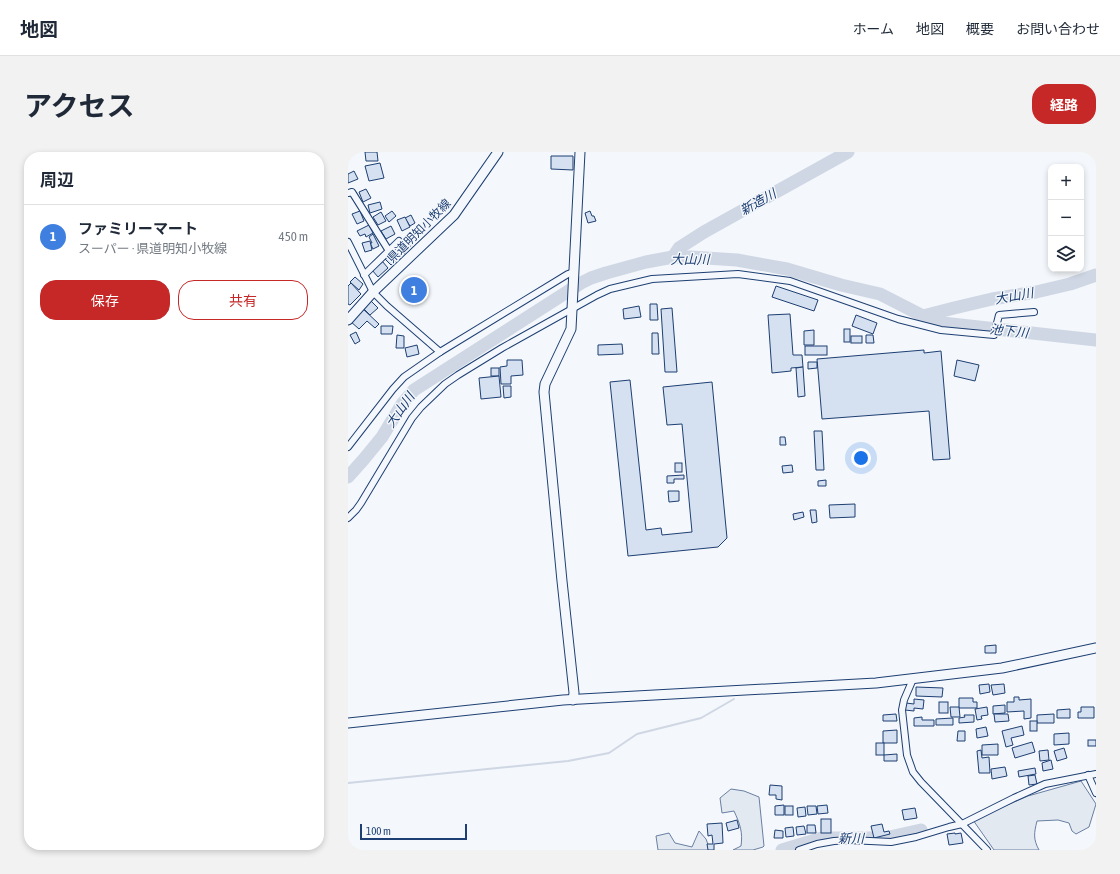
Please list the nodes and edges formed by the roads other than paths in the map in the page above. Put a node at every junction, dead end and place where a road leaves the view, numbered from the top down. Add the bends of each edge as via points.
1 (580, 152) edge
2 (495, 154) edge
3 (348, 193) edge
4 (399, 241) dead end
5 (348, 242) edge
6 (389, 251) junction
7 (574, 272) junction
8 (364, 275) junction
9 (373, 292) junction
10 (572, 308) junction
11 (1034, 312) dead end
12 (348, 320) edge
13 (440, 352) junction
14 (348, 447) edge
15 (348, 518) edge
16 (1096, 648) edge
17 (912, 679) junction
18 (573, 700) junction
19 (348, 723) edge
20 (1096, 774) edge
21 (1088, 776) junction
22 (1096, 793) edge
23 (962, 824) junction
24 (799, 850) edge
25 (987, 850) edge

1 - 7 street
2 - 9 street, 県道明知小牧線 via 454,215
3 - 6 street via 352,192
4 - 6 street
5 - 8 street
6 - 8 street
7 - 10 street
7 - 13 street
8 - 9 street
9 - 12 street, 県道明知小牧線
9 - 13 street
10 - 11 street via 610,289 652,279 738,274 790,281 898,319 941,330 994,335 999,314
10 - 15 street via 445,384 412,418 361,503
10 - 18 street via 571,329 545,384 544,392
13 - 14 street via 404,377
16 - 17 street via 1002,668
17 - 18 street
17 - 23 street via 902,710 907,755 913,772
18 - 19 street
20 - 21 street
21 - 22 street
21 - 23 street via 1045,784
23 - 24 street via 891,842 834,841
23 - 25 street

